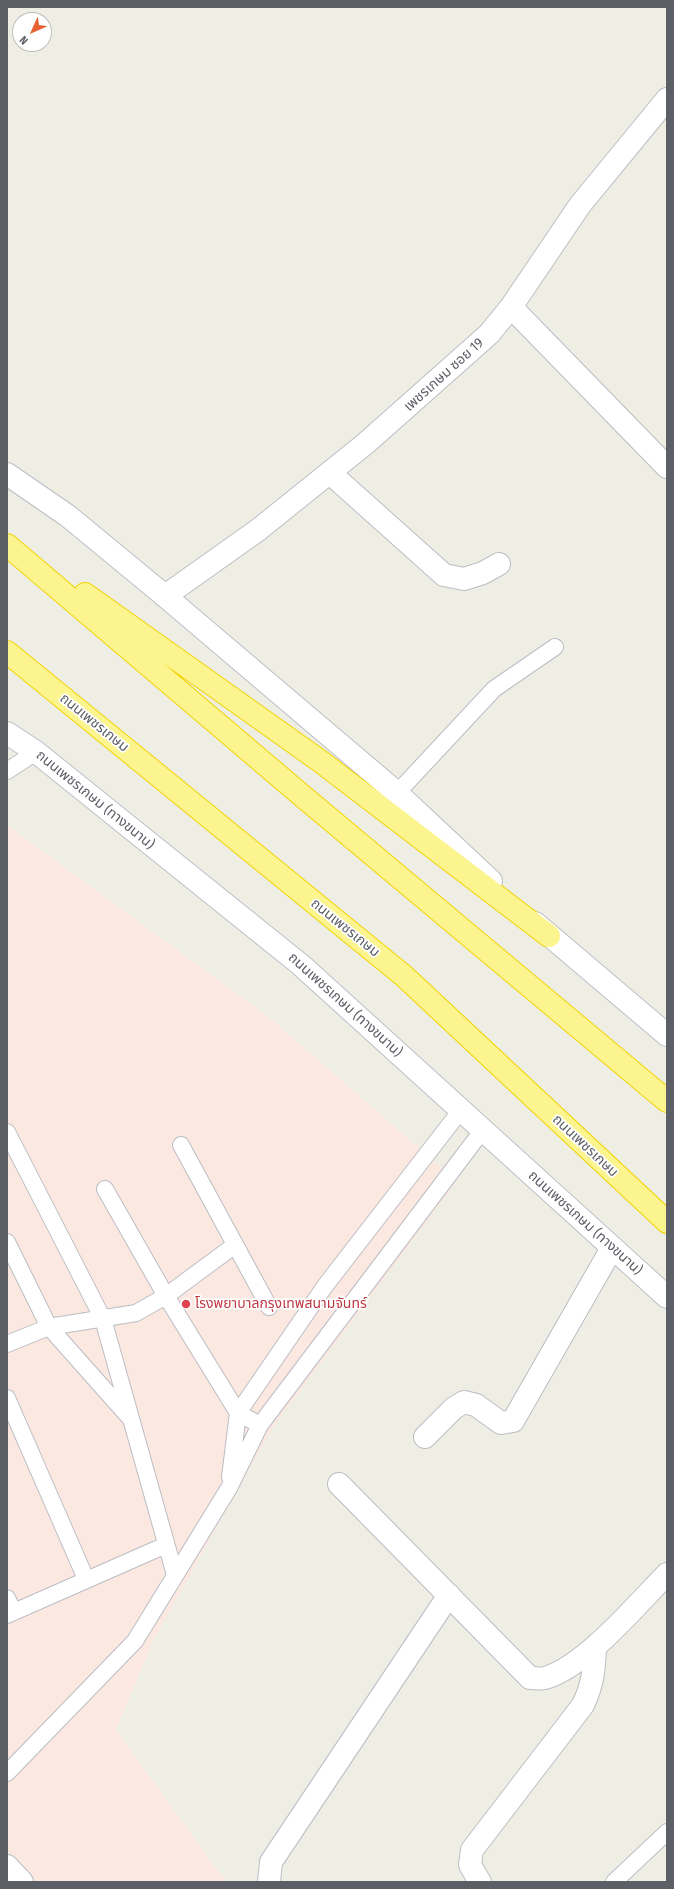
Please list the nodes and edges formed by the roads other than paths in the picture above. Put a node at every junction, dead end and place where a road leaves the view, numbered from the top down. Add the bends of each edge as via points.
1 (663, 114) edge
2 (511, 307) junction
3 (667, 467) edge
4 (330, 473) junction
5 (7, 474) edge
6 (7, 539) edge
7 (7, 545) edge
8 (499, 564) dead end
9 (165, 596) junction
10 (555, 647) dead end
11 (7, 652) edge
12 (7, 733) edge
13 (36, 752) junction
14 (7, 771) edge
15 (397, 793) junction
16 (549, 936) junction
17 (667, 1035) edge
18 (667, 1101) edge
19 (461, 1110) junction
20 (482, 1131) junction
21 (7, 1132) edge
22 (181, 1146) dead end
23 (105, 1189) dead end
24 (667, 1222) edge
25 (7, 1242) edge
26 (235, 1245) junction
27 (612, 1248) junction
28 (166, 1296) junction
29 (667, 1297) edge
30 (269, 1306) dead end
31 (103, 1319) junction
32 (49, 1327) junction
33 (7, 1344) edge
34 (7, 1398) edge
35 (238, 1413) junction
36 (131, 1420) junction
37 (260, 1425) junction
38 (425, 1437) dead end
39 (339, 1484) dead end
40 (229, 1488) junction
41 (166, 1545) junction
42 (667, 1574) edge
43 (175, 1575) junction
44 (86, 1579) junction
45 (449, 1595) junction
46 (9, 1609) edge
47 (595, 1648) junction
48 (7, 1773) edge
49 (667, 1832) edge
50 (7, 1866) edge
51 (22, 1882) edge
52 (269, 1882) edge
53 (480, 1882) edge
54 (614, 1882) edge

1 - 2 street, เพชรเกษม ซอย 19 via 580,205
2 - 3 street
2 - 4 street, เพชรเกษม ซอย 19 via 470,352
4 - 8 street via 444,575 464,579
4 - 9 street, เพชรเกษม ซอย 19 via 258,530
5 - 9 street via 68,516
6 - 16 highway via 320,761
7 - 18 highway
9 - 15 street
10 - 15 lane via 494,689
11 - 24 highway, ถนนเพชรเกษม via 404,976
12 - 13 street, ถนนเพชรเกษม (ทางขนาน)
13 - 14 lane
13 - 19 street, ถนนเพชรเกษม (ทางขนาน) via 301,965
15 - 16 street
16 - 17 street
19 - 20 street, ถนนเพชรเกษม (ทางขนาน)
19 - 35 lane via 325,1286
20 - 27 street, ถนนเพชรเกษม (ทางขนาน)
20 - 37 lane
21 - 31 lane
22 - 26 lane
23 - 28 lane
25 - 32 lane
26 - 28 lane
26 - 30 lane
27 - 29 street, ถนนเพชรเกษม (ทางขนาน)
27 - 38 street via 513,1420 501,1423 476,1405 464,1402 454,1408
28 - 31 lane via 136,1312
28 - 35 lane
31 - 32 lane
31 - 36 lane
32 - 33 lane
32 - 36 lane
34 - 44 lane
35 - 37 lane
35 - 40 lane
36 - 41 lane
37 - 40 lane
39 - 45 street
40 - 43 lane
41 - 43 lane
41 - 44 lane
42 - 47 street
43 - 48 lane via 135,1641
44 - 46 lane
45 - 47 street via 530,1678 557,1674
45 - 52 street via 271,1862
47 - 53 street via 594,1678 584,1705 472,1850 470,1866
49 - 54 lane
50 - 51 street

